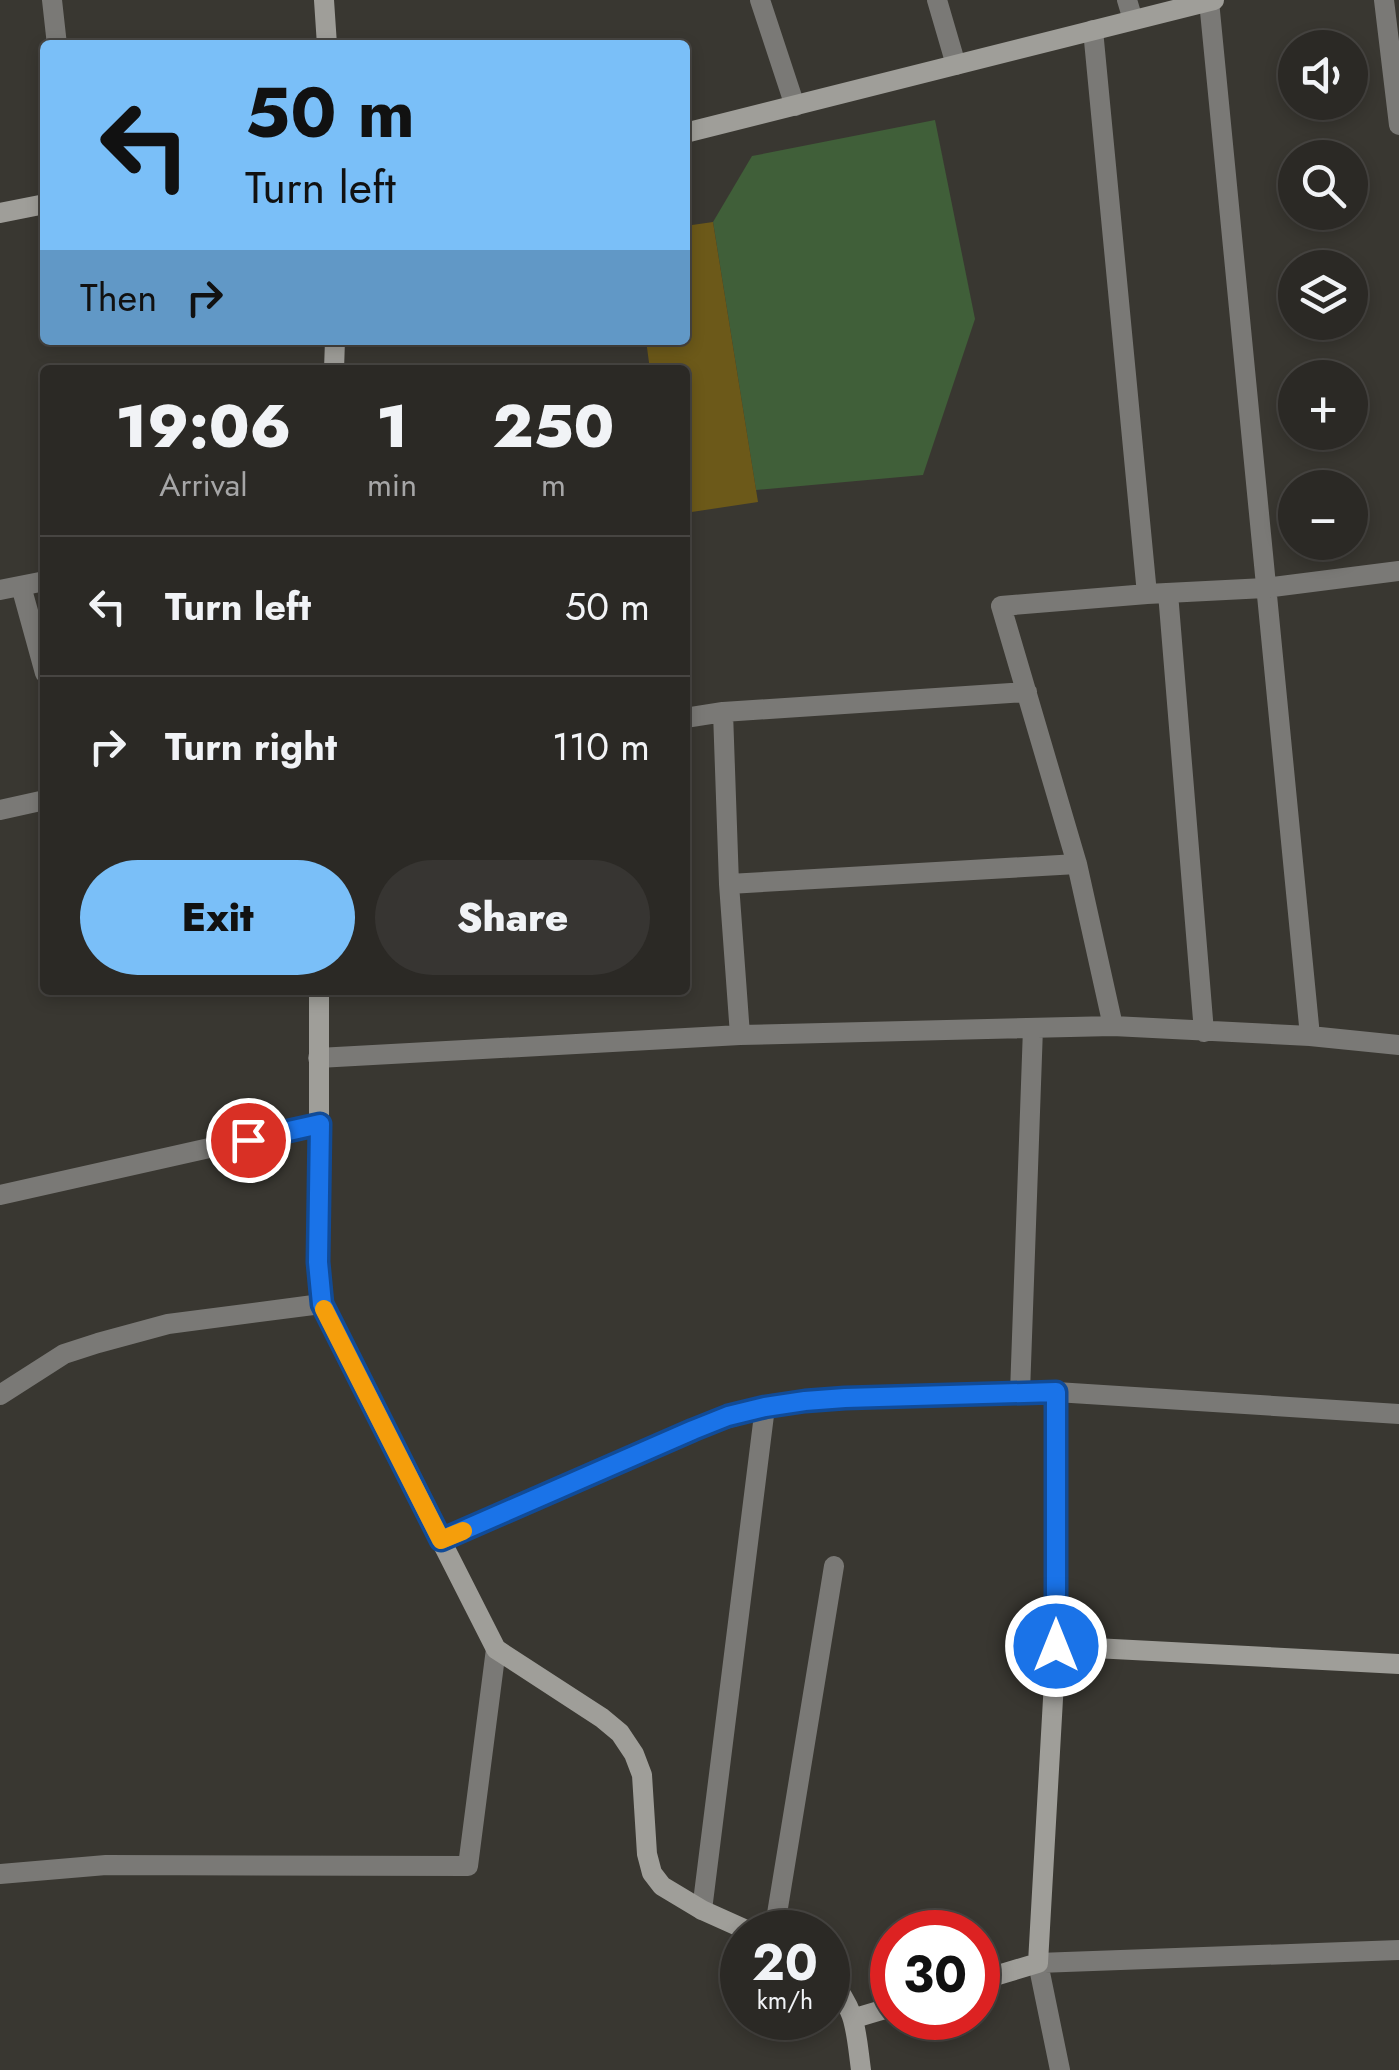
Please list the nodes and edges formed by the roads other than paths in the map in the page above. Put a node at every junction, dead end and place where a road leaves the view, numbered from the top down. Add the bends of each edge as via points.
1 (52, 0) edge
2 (324, 0) edge
3 (760, 0) edge
4 (937, 0) edge
5 (1384, 0) edge
6 (1212, 1) edge
7 (1130, 10) edge
8 (1094, 30) junction
9 (56, 40) edge
10 (327, 40) edge
11 (956, 65) junction
12 (795, 106) junction
13 (1399, 125) edge
14 (690, 133) edge
15 (40, 205) edge
16 (0, 213) edge
17 (1399, 570) edge
18 (40, 582) edge
19 (10, 588) edge
20 (1266, 588) junction
21 (1157, 594) junction
22 (40, 661) edge
23 (1027, 692) junction
24 (723, 712) junction
25 (690, 717) edge
26 (40, 801) edge
27 (0, 810) edge
28 (1077, 864) junction
29 (729, 884) junction
30 (319, 995) edge
31 (1113, 1026) junction
32 (1033, 1028) junction
33 (1204, 1032) junction
34 (740, 1035) junction
35 (1310, 1036) junction
36 (1399, 1045) edge
37 (318, 1058) junction
38 (320, 1124) junction
39 (0, 1194) edge
40 (322, 1304) junction
41 (1056, 1392) junction
42 (1020, 1394) junction
43 (0, 1395) edge
44 (765, 1407) junction
45 (1399, 1414) edge
46 (441, 1540) junction
47 (834, 1566) dead end
48 (1056, 1646) junction
49 (496, 1649) junction
50 (1399, 1664) edge
51 (0, 1874) edge
52 (702, 1910) junction
53 (778, 1910) edge
54 (720, 1918) edge
55 (1399, 1950) edge
56 (1038, 1963) junction
57 (1000, 1974) edge
58 (850, 2010) edge
59 (870, 2013) edge
60 (854, 2018) junction
61 (861, 2070) edge
62 (1060, 2070) edge

1 - 9 street
2 - 10 street
3 - 12 street
4 - 11 street
5 - 13 street
6 - 7 street
6 - 20 street
7 - 8 street
8 - 11 street
8 - 21 street
11 - 12 street
12 - 14 street
15 - 16 street
17 - 20 street
18 - 19 street
19 - 22 street
20 - 21 street
20 - 35 street
21 - 23 street via 1001,606
21 - 33 street
23 - 24 street
23 - 28 street
24 - 25 street
24 - 29 street
26 - 27 street
28 - 29 street
28 - 31 street
29 - 34 street
30 - 37 street
31 - 32 street
31 - 33 street
32 - 34 street
32 - 42 street
33 - 35 street
34 - 37 street
35 - 36 street
37 - 38 street
38 - 39 street
38 - 40 street
40 - 43 street via 168,1324 98,1342 64,1354
40 - 46 street
41 - 42 street
41 - 45 street
41 - 48 street
42 - 44 street
44 - 46 street via 693,1430
44 - 52 street
46 - 49 street
47 - 53 street
48 - 50 street
48 - 56 street
49 - 51 street via 468,1866 106,1864
49 - 52 street via 620,1733 642,1776 652,1873
52 - 54 street
55 - 56 street
56 - 57 street
56 - 62 street
58 - 60 street
59 - 60 street
60 - 61 street

